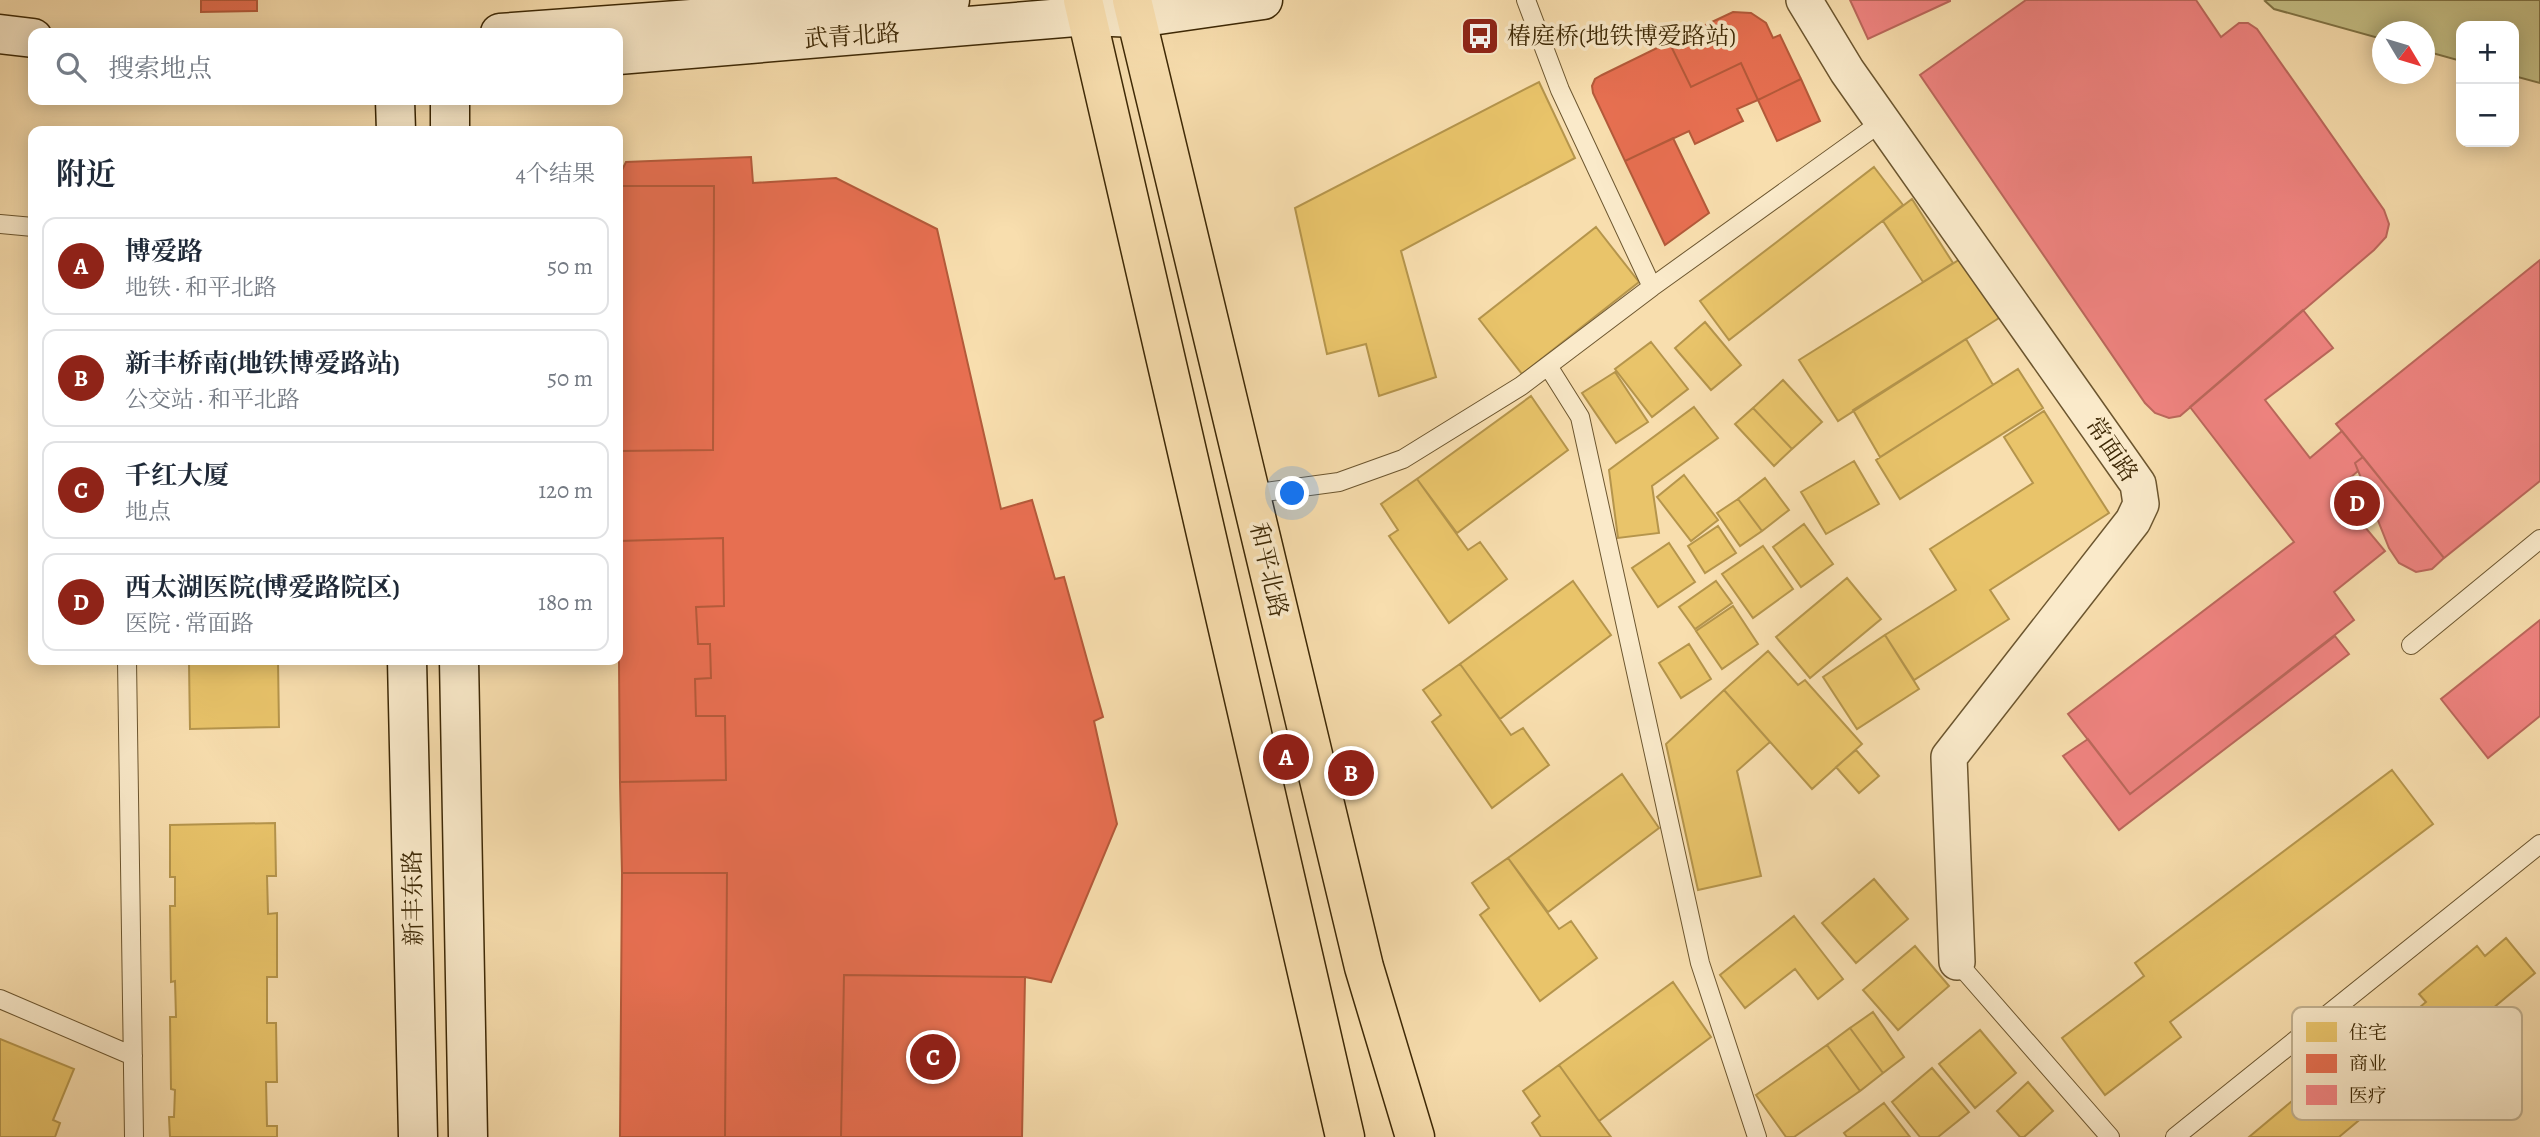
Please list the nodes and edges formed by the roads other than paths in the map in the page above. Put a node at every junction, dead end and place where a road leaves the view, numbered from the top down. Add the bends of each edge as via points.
1 (950, 0) edge
2 (1263, 0) edge
3 (1526, 0) edge
4 (1804, 0) edge
5 (1085, 8) edge
6 (1134, 9) edge
7 (568, 28) edge
8 (0, 33) edge
9 (28, 37) edge
10 (623, 54) edge
11 (0, 59) edge
12 (28, 62) edge
13 (395, 105) edge
14 (450, 105) edge
15 (1883, 121) junction
16 (396, 126) edge
17 (450, 126) edge
18 (0, 224) edge
19 (28, 226) edge
20 (1652, 287) junction
21 (1548, 366) junction
22 (1251, 494) junction
23 (2540, 539) edge
24 (2411, 645) dead end
25 (127, 665) edge
26 (407, 665) edge
27 (459, 665) edge
28 (2540, 844) edge
29 (1957, 962) joint
30 (0, 999) edge
31 (2337, 1007) edge
32 (2292, 1043) edge
33 (133, 1056) junction
34 (134, 1137) edge
35 (418, 1137) edge
36 (468, 1137) edge
37 (1345, 1137) edge
38 (1415, 1137) edge
39 (1757, 1137) edge
40 (2110, 1137) edge
41 (2175, 1137) edge

1 - 7 main road, 武青北路
2 - 6 main road, 武青北路
3 - 20 lane via 1560,90
4 - 15 street, 常面路
5 - 6 main road, 武青北路
5 - 10 main road, 武青北路
5 - 37 main road
6 - 22 main road, 和平北路
8 - 9 main road
11 - 12 main road
13 - 16 main road
14 - 17 main road
15 - 20 lane
15 - 29 street, 常面路 via 2137,484 2141,503 2133,522 1949,757
18 - 19 lane
20 - 21 lane
21 - 22 lane via 1403,458 1339,482
21 - 39 lane via 1580,417 1700,963
22 - 38 main road, 和平北路 via 1364,967
23 - 24 lane
25 - 33 lane
26 - 35 main road, 新丰东路
27 - 36 main road, 新丰东路
28 - 31 lane
29 - 40 lane
30 - 33 lane
32 - 41 lane
33 - 34 lane

